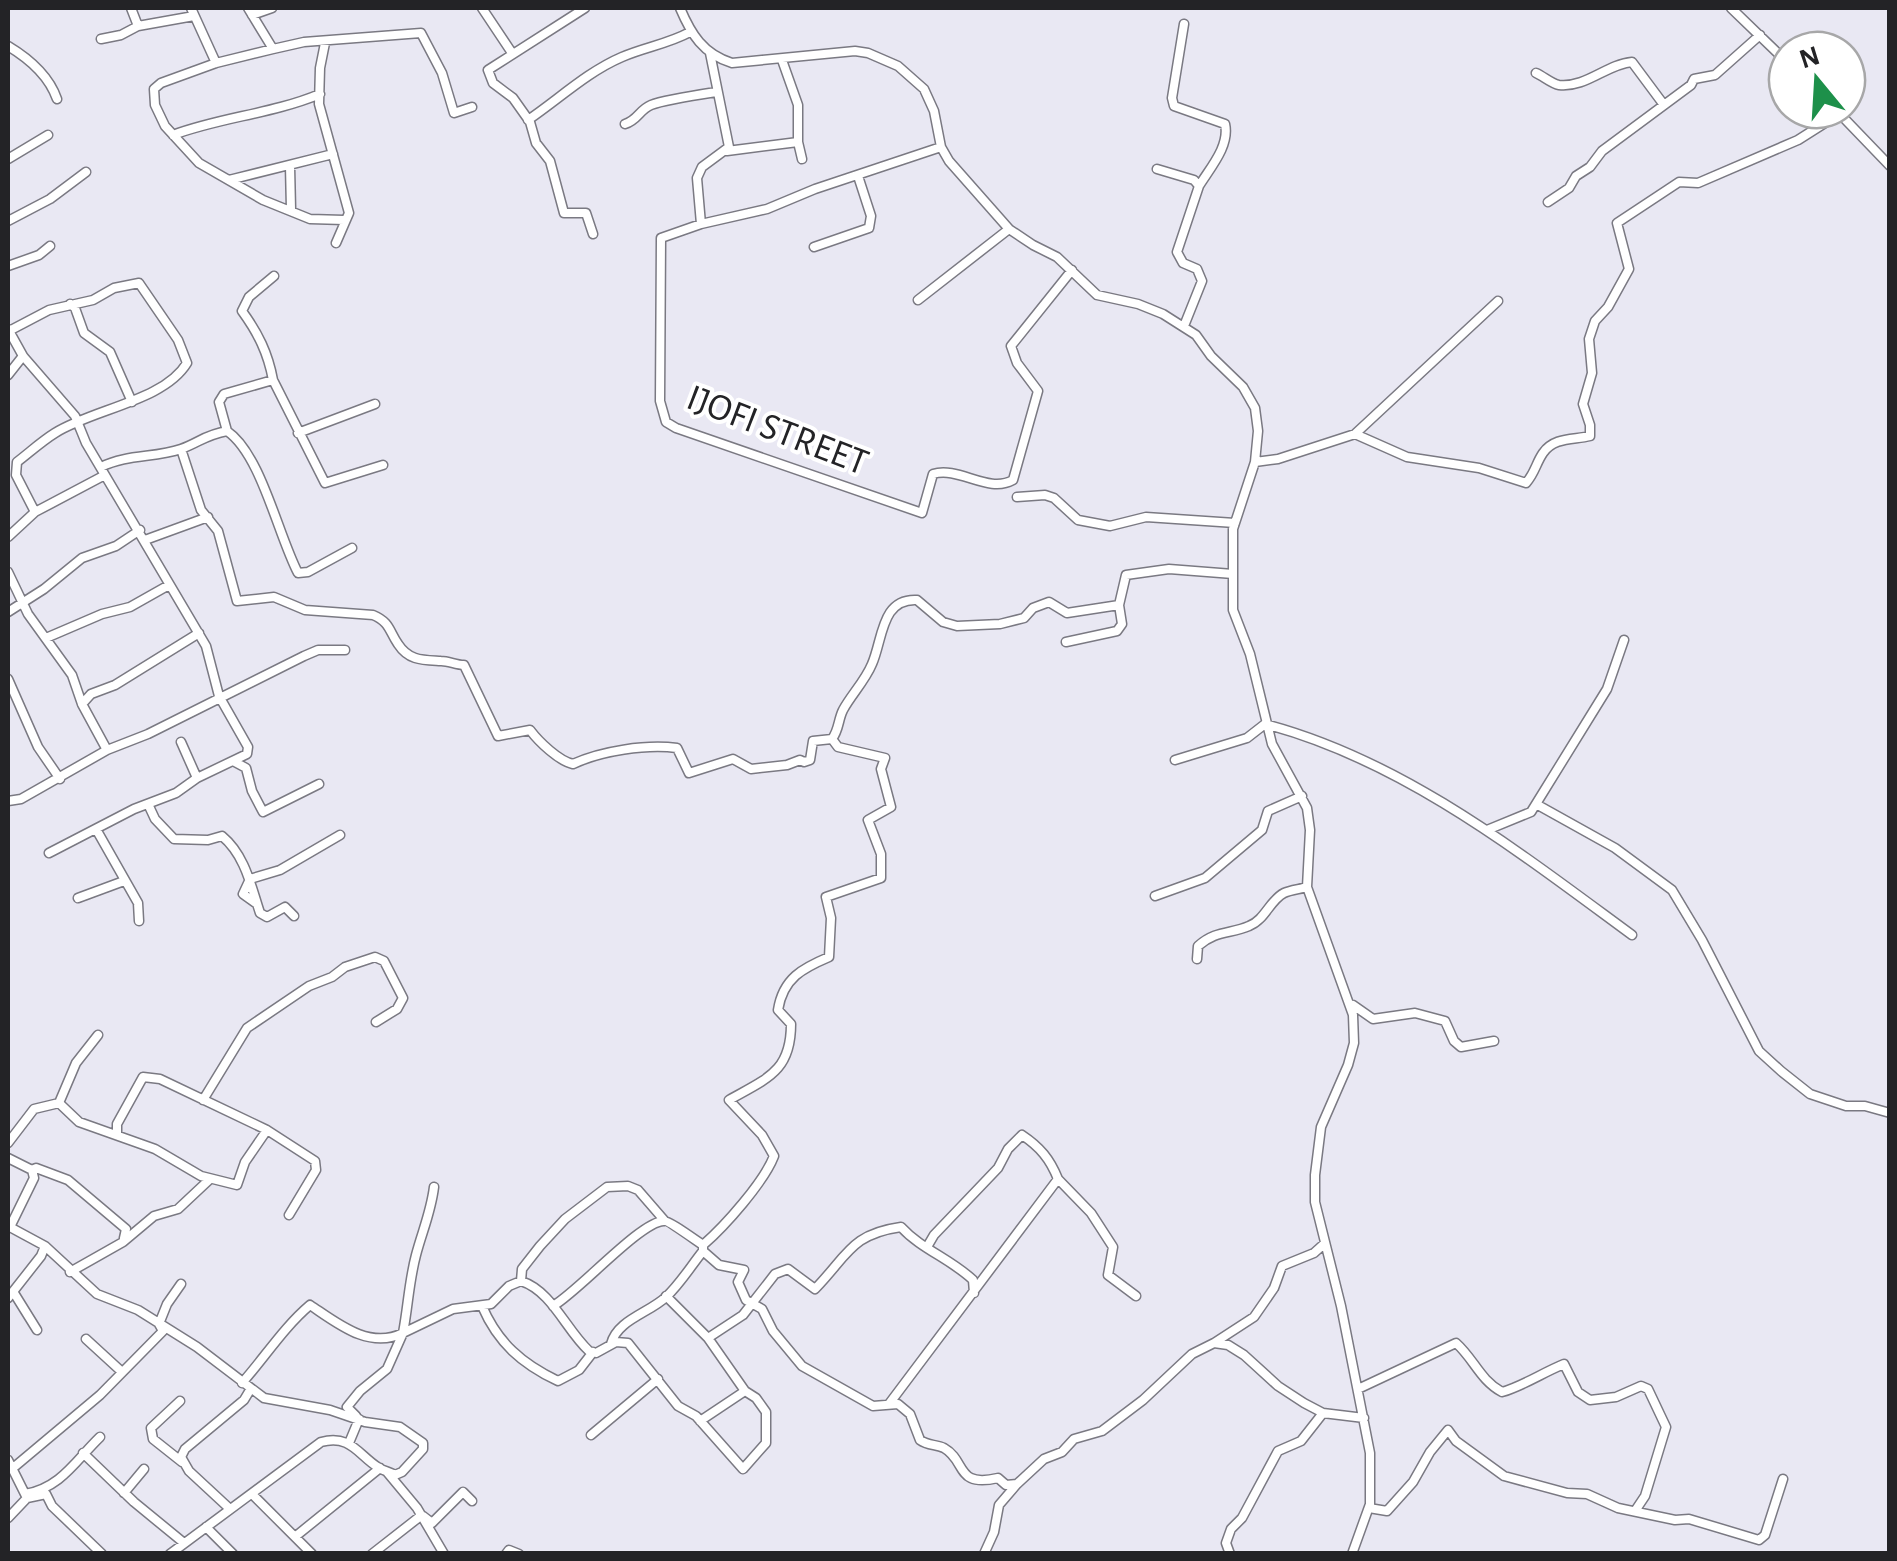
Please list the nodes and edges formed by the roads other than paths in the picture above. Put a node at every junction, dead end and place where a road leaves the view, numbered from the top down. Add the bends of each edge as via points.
1 (132, 8) edge
2 (272, 8) edge
3 (482, 8) edge
4 (585, 8) edge
5 (680, 8) edge
6 (1731, 8) edge
7 (192, 12) edge
8 (250, 12) edge
9 (1184, 24) dead end
10 (138, 26) junction
11 (690, 32) junction
12 (1760, 36) junction
13 (101, 39) dead end
14 (325, 43) junction
15 (1767, 43) edge
16 (8, 46) edge
17 (273, 48) junction
18 (710, 53) junction
19 (512, 54) junction
20 (782, 60) junction
21 (216, 63) junction
22 (1536, 73) dead end
23 (716, 92) junction
24 (320, 94) junction
25 (57, 98) dead end
26 (1664, 105) junction
27 (472, 107) dead end
28 (528, 120) junction
29 (626, 124) dead end
30 (1812, 130) edge
31 (1855, 130) edge
32 (48, 135) dead end
33 (173, 135) junction
34 (798, 142) junction
35 (942, 147) junction
36 (727, 151) junction
37 (333, 154) junction
38 (802, 159) dead end
39 (8, 160) edge
40 (290, 166) junction
41 (1890, 166) edge
42 (1157, 169) dead end
43 (86, 172) dead end
44 (858, 176) junction
45 (229, 180) junction
46 (1199, 186) junction
47 (1548, 202) dead end
48 (291, 210) junction
49 (344, 220) junction
50 (8, 221) edge
51 (701, 224) junction
52 (1009, 229) junction
53 (593, 234) dead end
54 (336, 243) dead end
55 (50, 246) dead end
56 (814, 248) dead end
57 (8, 266) edge
58 (1072, 270) junction
59 (274, 276) dead end
60 (918, 300) dead end
61 (1498, 301) dead end
62 (70, 304) junction
63 (1184, 326) junction
64 (8, 330) edge
65 (22, 356) junction
66 (8, 375) edge
67 (273, 380) junction
68 (132, 402) junction
69 (375, 404) dead end
70 (78, 422) junction
71 (227, 431) junction
72 (298, 434) junction
73 (1355, 434) junction
74 (180, 449) junction
75 (1254, 462) junction
76 (383, 465) dead end
77 (103, 471) junction
78 (1017, 497) dead end
79 (35, 512) junction
80 (208, 516) junction
81 (1235, 523) junction
82 (140, 530) junction
83 (8, 536) edge
84 (146, 540) junction
85 (352, 548) dead end
86 (8, 572) edge
87 (1233, 574) junction
88 (170, 584) junction
89 (22, 604) junction
90 (1119, 605) junction
91 (8, 612) edge
92 (198, 633) junction
93 (46, 638) junction
94 (1624, 640) dead end
95 (1066, 642) dead end
96 (345, 650) dead end
97 (8, 679) edge
98 (219, 696) junction
99 (82, 704) junction
100 (1265, 724) junction
101 (832, 739) junction
102 (181, 742) dead end
103 (107, 750) junction
104 (1175, 760) dead end
105 (233, 761) junction
106 (197, 778) junction
107 (60, 779) junction
108 (319, 784) dead end
109 (1302, 796) junction
110 (8, 801) edge
111 (148, 804) junction
112 (1536, 804) junction
113 (96, 830) junction
114 (1487, 830) junction
115 (340, 835) dead end
116 (50, 853) dead end
117 (250, 879) junction
118 (124, 881) junction
119 (1307, 887) junction
120 (1156, 896) dead end
121 (78, 898) dead end
122 (294, 916) dead end
123 (139, 921) dead end
124 (1632, 934) dead end
125 (1198, 959) dead end
126 (1350, 1001) junction
127 (376, 1022) dead end
128 (98, 1036) dead end
129 (1494, 1041) dead end
130 (203, 1100) junction
131 (59, 1103) junction
132 (1890, 1113) edge
133 (267, 1130) junction
134 (117, 1133) junction
135 (8, 1143) edge
136 (8, 1158) edge
137 (32, 1170) junction
138 (210, 1178) junction
139 (1058, 1179) junction
140 (434, 1187) dead end
141 (289, 1215) dead end
142 (664, 1220) junction
143 (9, 1226) edge
144 (123, 1242) junction
145 (1324, 1244) junction
146 (45, 1246) junction
147 (927, 1247) junction
148 (703, 1248) junction
149 (70, 1272) junction
150 (521, 1281) junction
151 (181, 1284) dead end
152 (974, 1294) junction
153 (11, 1296) edge
154 (666, 1296) junction
155 (1136, 1296) dead end
156 (750, 1303) junction
157 (482, 1306) junction
158 (553, 1306) junction
159 (159, 1324) junction
160 (37, 1330) dead end
161 (402, 1333) junction
162 (708, 1338) junction
163 (86, 1339) dead end
164 (1214, 1342) junction
165 (611, 1344) junction
166 (592, 1352) junction
167 (122, 1372) junction
168 (658, 1378) junction
169 (246, 1386) junction
170 (1358, 1389) junction
171 (745, 1391) junction
172 (180, 1401) dead end
173 (889, 1404) junction
174 (1323, 1413) junction
175 (1364, 1418) junction
176 (359, 1420) junction
177 (700, 1421) junction
178 (591, 1435) dead end
179 (100, 1437) dead end
180 (349, 1442) junction
181 (83, 1453) junction
182 (182, 1462) junction
183 (10, 1464) edge
184 (382, 1468) junction
185 (144, 1469) dead end
186 (1783, 1479) dead end
187 (1018, 1484) junction
188 (124, 1492) junction
189 (252, 1494) junction
190 (26, 1496) junction
191 (472, 1501) dead end
192 (1368, 1508) junction
193 (230, 1509) junction
194 (1635, 1511) junction
195 (422, 1516) junction
196 (8, 1518) edge
197 (206, 1527) junction
198 (296, 1536) junction
199 (184, 1544) junction
200 (102, 1554) edge
201 (170, 1554) edge
202 (232, 1554) edge
203 (312, 1554) edge
204 (372, 1554) edge
205 (444, 1554) edge
206 (506, 1554) edge
207 (519, 1554) edge
208 (984, 1554) edge
209 (1230, 1554) edge
210 (1352, 1554) edge

1 - 10 street
2 - 8 street
3 - 19 street
4 - 19 street
5 - 11 street
6 - 12 street
7 - 10 street
7 - 21 street
8 - 17 street
9 - 46 street via 1174,106 1227,129
10 - 13 street
11 - 18 street
11 - 28 street via 584,77
12 - 15 street
12 - 26 street via 1716,75 1694,80
14 - 17 street
14 - 24 street
14 - 27 street via 421,33 454,114
16 - 25 street via 45,75
17 - 21 street
18 - 20 street via 732,63
18 - 23 street
19 - 28 street via 488,70
20 - 34 street via 798,105
20 - 35 street via 855,51 898,66 930,98
21 - 33 street via 154,89 155,105
22 - 26 street via 1557,85 1632,62
23 - 29 street via 656,102
23 - 36 street
24 - 33 street
24 - 37 street
26 - 47 street via 1602,150
28 - 53 street via 550,161 564,213 586,213
30 - 73 street via 1698,183 1678,182 1616,223 1629,269 1589,339 1592,373 1583,404 1590,436 1550,446 1526,483 1408,456
31 - 41 street
32 - 39 street
33 - 45 street via 199,163
34 - 36 street
34 - 38 street
35 - 44 street, IJOFI STREET
35 - 52 street
36 - 51 street via 697,178
37 - 40 street
37 - 49 street via 349,214
40 - 45 street
40 - 48 street
42 - 46 street
43 - 50 street
44 - 51 street, IJOFI STREET
44 - 56 street via 869,228
45 - 48 street
46 - 63 street via 1176,252 1198,269 1202,281
48 - 49 street via 310,219
49 - 54 street
51 - 58 street, IJOFI STREET via 661,238 660,401 666,422 922,513 933,474 994,484 1012,480 1038,391 1010,346
52 - 58 street
52 - 60 street
55 - 57 street
58 - 63 street via 1097,295 1138,304
59 - 67 street via 242,312 258,332
61 - 73 street
62 - 64 street
62 - 68 street via 87,336 110,352
62 - 68 street via 138,283 172,331 187,363 178,377
63 - 75 street via 1249,395 1258,431
64 - 65 street
65 - 66 street
65 - 70 street
67 - 71 street via 224,394 219,402
67 - 72 street
68 - 70 street
69 - 72 street
70 - 77 street
70 - 79 street via 18,462 16,475
71 - 74 street
71 - 85 street via 259,477 298,573
72 - 76 street via 326,483
73 - 75 street
74 - 77 street via 117,459
74 - 80 street
75 - 81 street
77 - 79 street
77 - 82 street
78 - 81 street via 1045,494 1078,520 1110,526 1146,517
79 - 83 street
80 - 84 street
80 - 101 street via 237,601 274,597 306,610 382,619 417,660 464,665 498,736 530,730 566,764 660,746 677,748 689,773 732,760 767,768 810,760 813,741
81 - 87 street
82 - 84 street
82 - 89 street via 68,567
84 - 88 street
86 - 89 street
87 - 90 street via 1169,569 1126,576
87 - 100 street via 1233,610
88 - 92 street
88 - 93 street via 130,607
89 - 91 street
89 - 93 street
90 - 95 street via 1117,631
90 - 101 street via 1067,613 1049,602 1024,618 971,627 943,622 916,600 904,600 887,617 872,666
92 - 98 street
92 - 99 street
93 - 99 street via 72,675
94 - 112 street via 1607,689
96 - 98 street via 318,650
97 - 107 street via 38,748
98 - 103 street
98 - 105 street via 248,747
99 - 103 street
100 - 104 street via 1247,738
100 - 109 street
100 - 114 street via 1315,737
101 - 148 street via 838,747 885,758 881,769 891,807 868,820 881,854 881,878 826,897 829,957 805,966 779,1002 791,1024 786,1062 729,1100 774,1156
102 - 106 street
103 - 107 street
105 - 106 street
105 - 108 street via 246,768 264,812
106 - 111 street
107 - 110 street
109 - 119 street via 1310,830
109 - 120 street via 1268,811 1262,830 1205,878
111 - 113 street
111 - 117 street via 174,839 228,840
112 - 114 street
112 - 132 street via 1615,848 1672,890 1759,1051 1781,1071 1810,1094
113 - 116 street
113 - 118 street
114 - 124 street
115 - 117 street via 280,870
117 - 122 street via 243,894 264,916 285,907
118 - 121 street
118 - 123 street via 138,903
119 - 125 street via 1283,894 1259,921 1204,940
119 - 126 street
126 - 129 street via 1373,1019 1415,1013 1446,1021 1461,1046
126 - 145 street via 1354,1043 1317,1148 1314,1202
127 - 130 street via 403,998 376,957 308,986 246,1028
128 - 131 street
130 - 133 street
130 - 134 street via 143,1077
131 - 134 street via 78,1122
131 - 135 street via 34,1109
133 - 138 street via 236,1185
133 - 141 street via 315,1161
134 - 138 street
136 - 137 street
137 - 143 street via 33,1184
137 - 144 street via 68,1180 126,1229
138 - 144 street via 178,1209 154,1216
139 - 147 street via 1052,1163 1022,1135
139 - 152 street
139 - 155 street via 1114,1247 1108,1276
140 - 161 street
142 - 148 street
142 - 150 street via 638,1190 607,1186 540,1246
142 - 158 street via 636,1235
143 - 146 street
144 - 149 street
145 - 164 street via 1282,1266 1254,1317
145 - 170 street
146 - 149 street
146 - 153 street
147 - 152 street via 972,1280
147 - 156 street via 902,1228 874,1231 815,1290 788,1270 775,1274
148 - 154 street
148 - 156 street via 719,1265 744,1270 738,1282
149 - 159 street via 97,1294
150 - 157 street
150 - 158 street
151 - 159 street
152 - 173 street
153 - 160 street
154 - 162 street
154 - 165 street via 627,1323
156 - 162 street
156 - 173 street via 762,1309 802,1366 873,1406
157 - 161 street via 453,1310
157 - 166 street via 494,1332 522,1362 558,1382
158 - 166 street
159 - 167 street via 164,1331
159 - 169 street
161 - 169 street via 384,1339 356,1335 310,1305
161 - 176 street via 388,1370 350,1400 347,1407
162 - 171 street
163 - 167 street
164 - 174 street via 1228,1345
164 - 187 street via 1102,1432 1074,1439
165 - 166 street
165 - 168 street via 628,1343
167 - 183 street
168 - 177 street via 678,1406
168 - 178 street
169 - 176 street via 264,1398
169 - 182 street via 224,1419 185,1449
170 - 175 street
170 - 194 street via 1456,1343 1483,1380 1502,1392 1564,1364 1578,1392 1590,1400 1641,1386 1666,1428 1646,1496
171 - 177 street
171 - 177 street via 767,1421 766,1443 743,1469
172 - 182 street via 150,1428 152,1439
173 - 187 street via 910,1414 920,1440 946,1449 969,1477
174 - 175 street
174 - 209 street via 1301,1441 1278,1452 1231,1528
175 - 192 street
176 - 180 street
176 - 184 street via 400,1427 422,1443 399,1474
179 - 181 street
180 - 184 street
180 - 189 street via 321,1442
181 - 188 street
181 - 190 street via 54,1484
182 - 193 street
183 - 190 street
184 - 195 street
184 - 198 street
185 - 188 street
186 - 194 street via 1759,1540
187 - 208 street via 1000,1505
188 - 199 street
189 - 193 street
189 - 198 street
190 - 196 street
190 - 200 street via 46,1494
191 - 195 street via 463,1492 432,1524
192 - 194 street via 1388,1511 1448,1430 1504,1476
192 - 210 street
193 - 197 street
195 - 204 street
195 - 205 street
197 - 199 street
197 - 202 street
198 - 203 street
199 - 201 street
206 - 207 street

